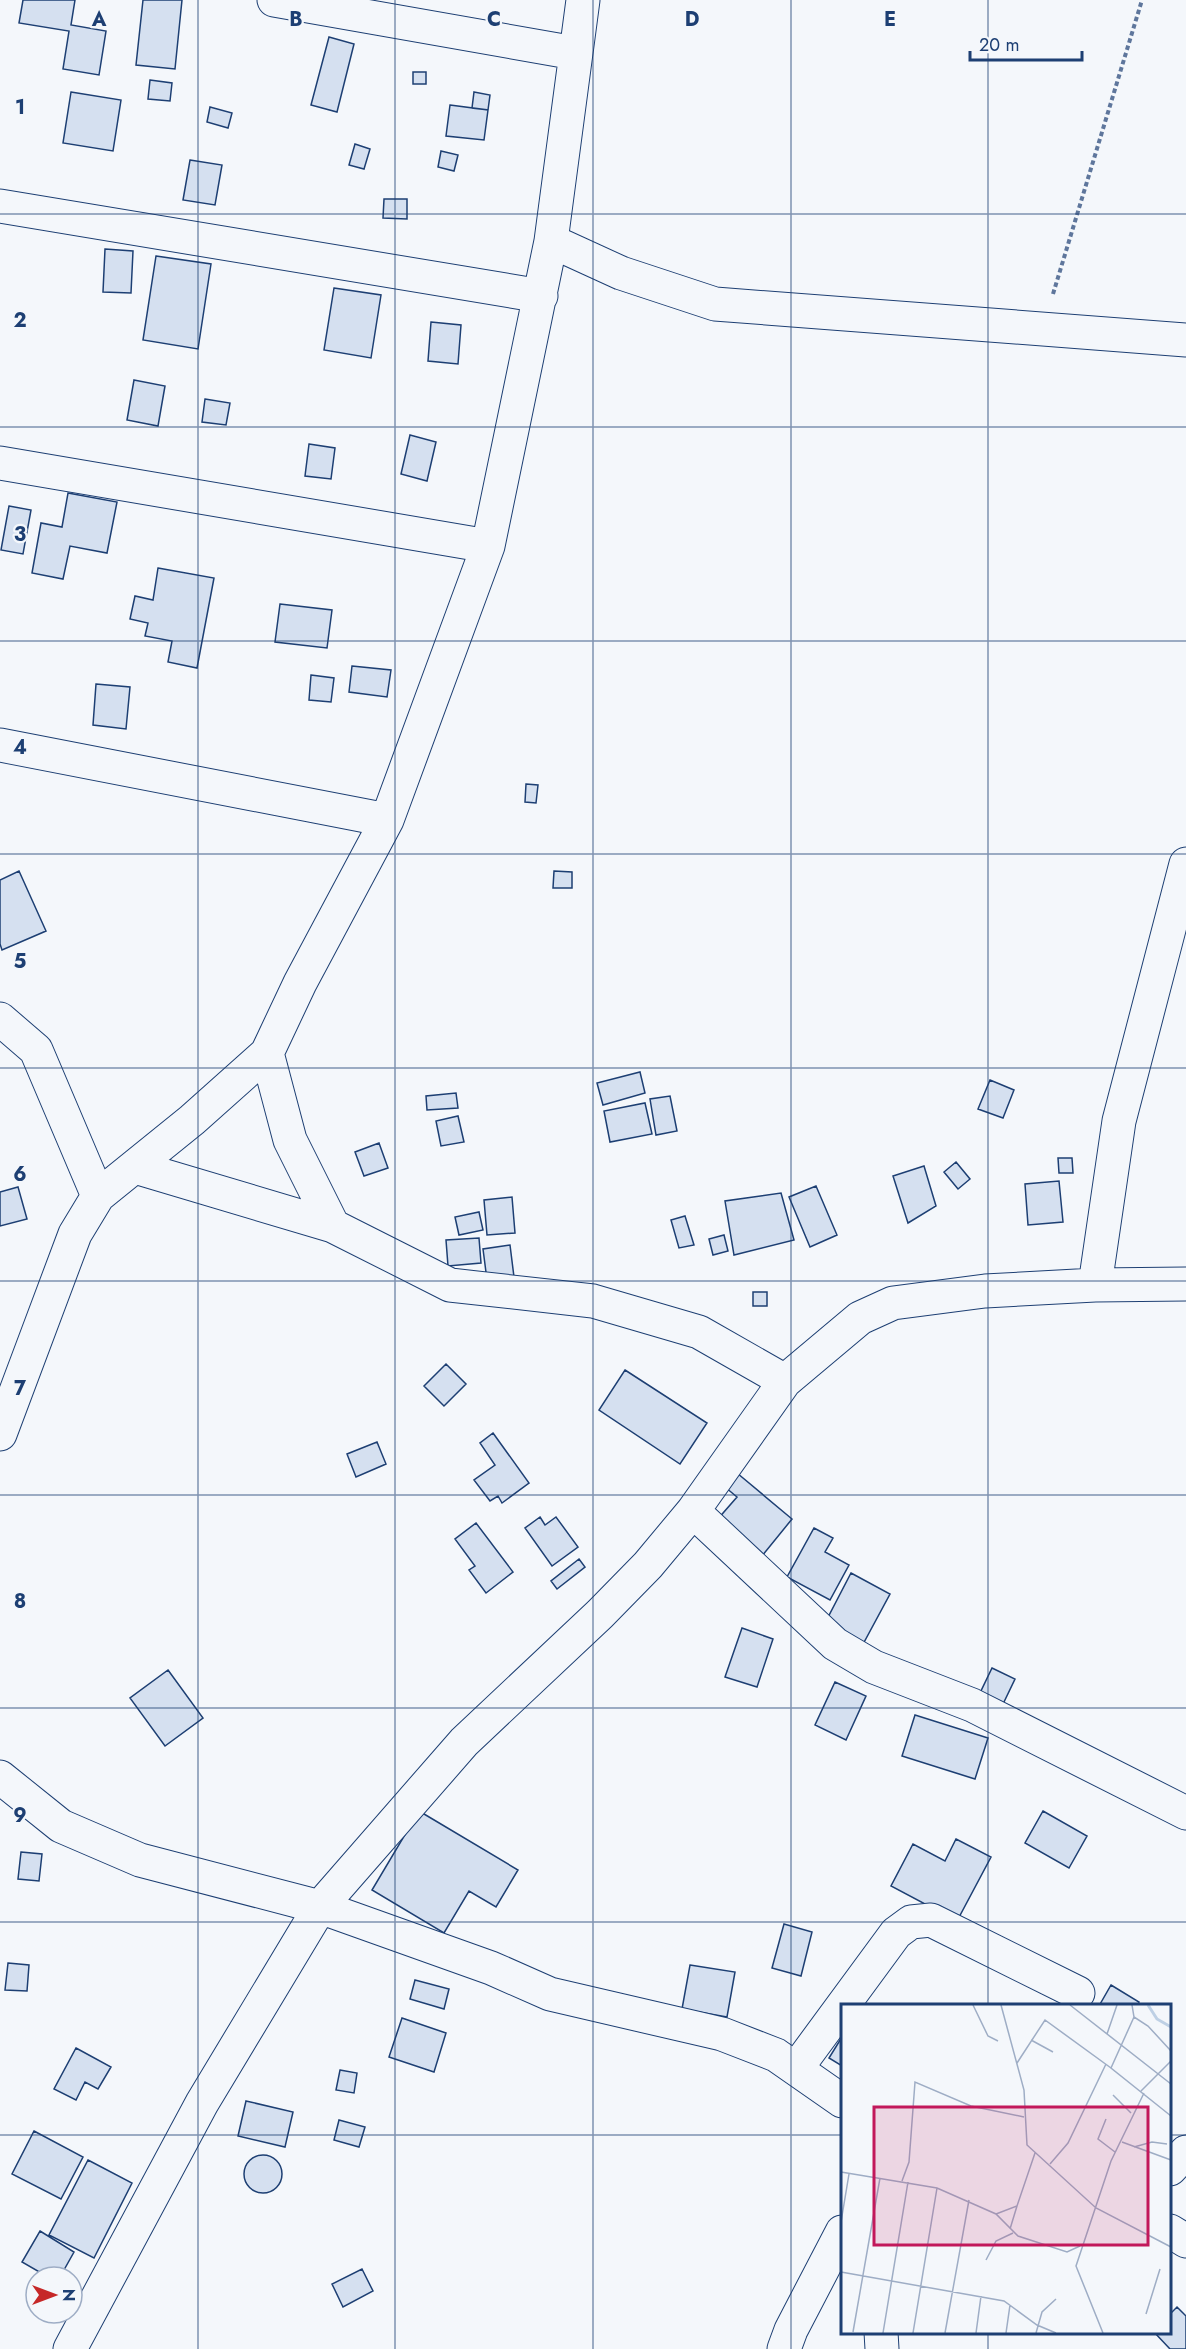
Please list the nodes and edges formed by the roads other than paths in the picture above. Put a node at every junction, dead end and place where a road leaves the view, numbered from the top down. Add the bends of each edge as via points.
1 (274, 0) edge
2 (583, 0) edge
3 (575, 53) junction
4 (0, 206) edge
5 (551, 241) junction
6 (541, 297) junction
7 (1186, 340) edge
8 (0, 463) edge
9 (488, 546) junction
10 (0, 745) edge
11 (387, 819) junction
12 (1186, 864) edge
13 (0, 1019) edge
14 (267, 1053) junction
15 (135, 1167) junction
16 (98, 1196) junction
17 (333, 1226) junction
18 (1186, 1284) edge
19 (1095, 1285) junction
20 (785, 1381) junction
21 (0, 1434) edge
22 (693, 1510) junction
23 (0, 1777) edge
24 (1186, 1813) edge
25 (321, 1907) junction
26 (1078, 1993) dead end
27 (844, 2004) edge
28 (841, 2008) edge
29 (796, 2069) junction
30 (841, 2101) edge
31 (1186, 2152) edge
32 (1171, 2168) edge
33 (1171, 2232) edge
34 (841, 2236) edge
35 (1186, 2241) edge
36 (881, 2334) edge
37 (70, 2349) edge
38 (784, 2349) edge
39 (882, 2349) edge

1 - 3 street
2 - 3 street
3 - 5 street
4 - 6 street
5 - 6 street
5 - 7 street via 621,273 715,304
6 - 9 street
8 - 9 street
9 - 11 street
10 - 11 street
11 - 14 street
12 - 19 street via 1119,1121
13 - 16 street via 36,1050
14 - 15 street
14 - 17 street via 290,1140
15 - 16 street
15 - 17 street
16 - 21 street via 75,1234
17 - 20 street via 450,1285 593,1301 699,1332
18 - 19 street
19 - 20 street via 985,1291 893,1304 860,1318
20 - 22 street
22 - 24 street via 835,1644 874,1667 972,1706
22 - 25 street via 648,1565 600,1614 464,1742
23 - 25 street via 61,1826 140,1860
25 - 29 street via 491,1968 550,1995 722,2034 776,2055
25 - 37 street via 202,2103
26 - 27 street via 931,1920 911,1922 896,1933
28 - 29 street
29 - 30 street
31 - 32 street
33 - 35 street
34 - 38 street
36 - 39 street

